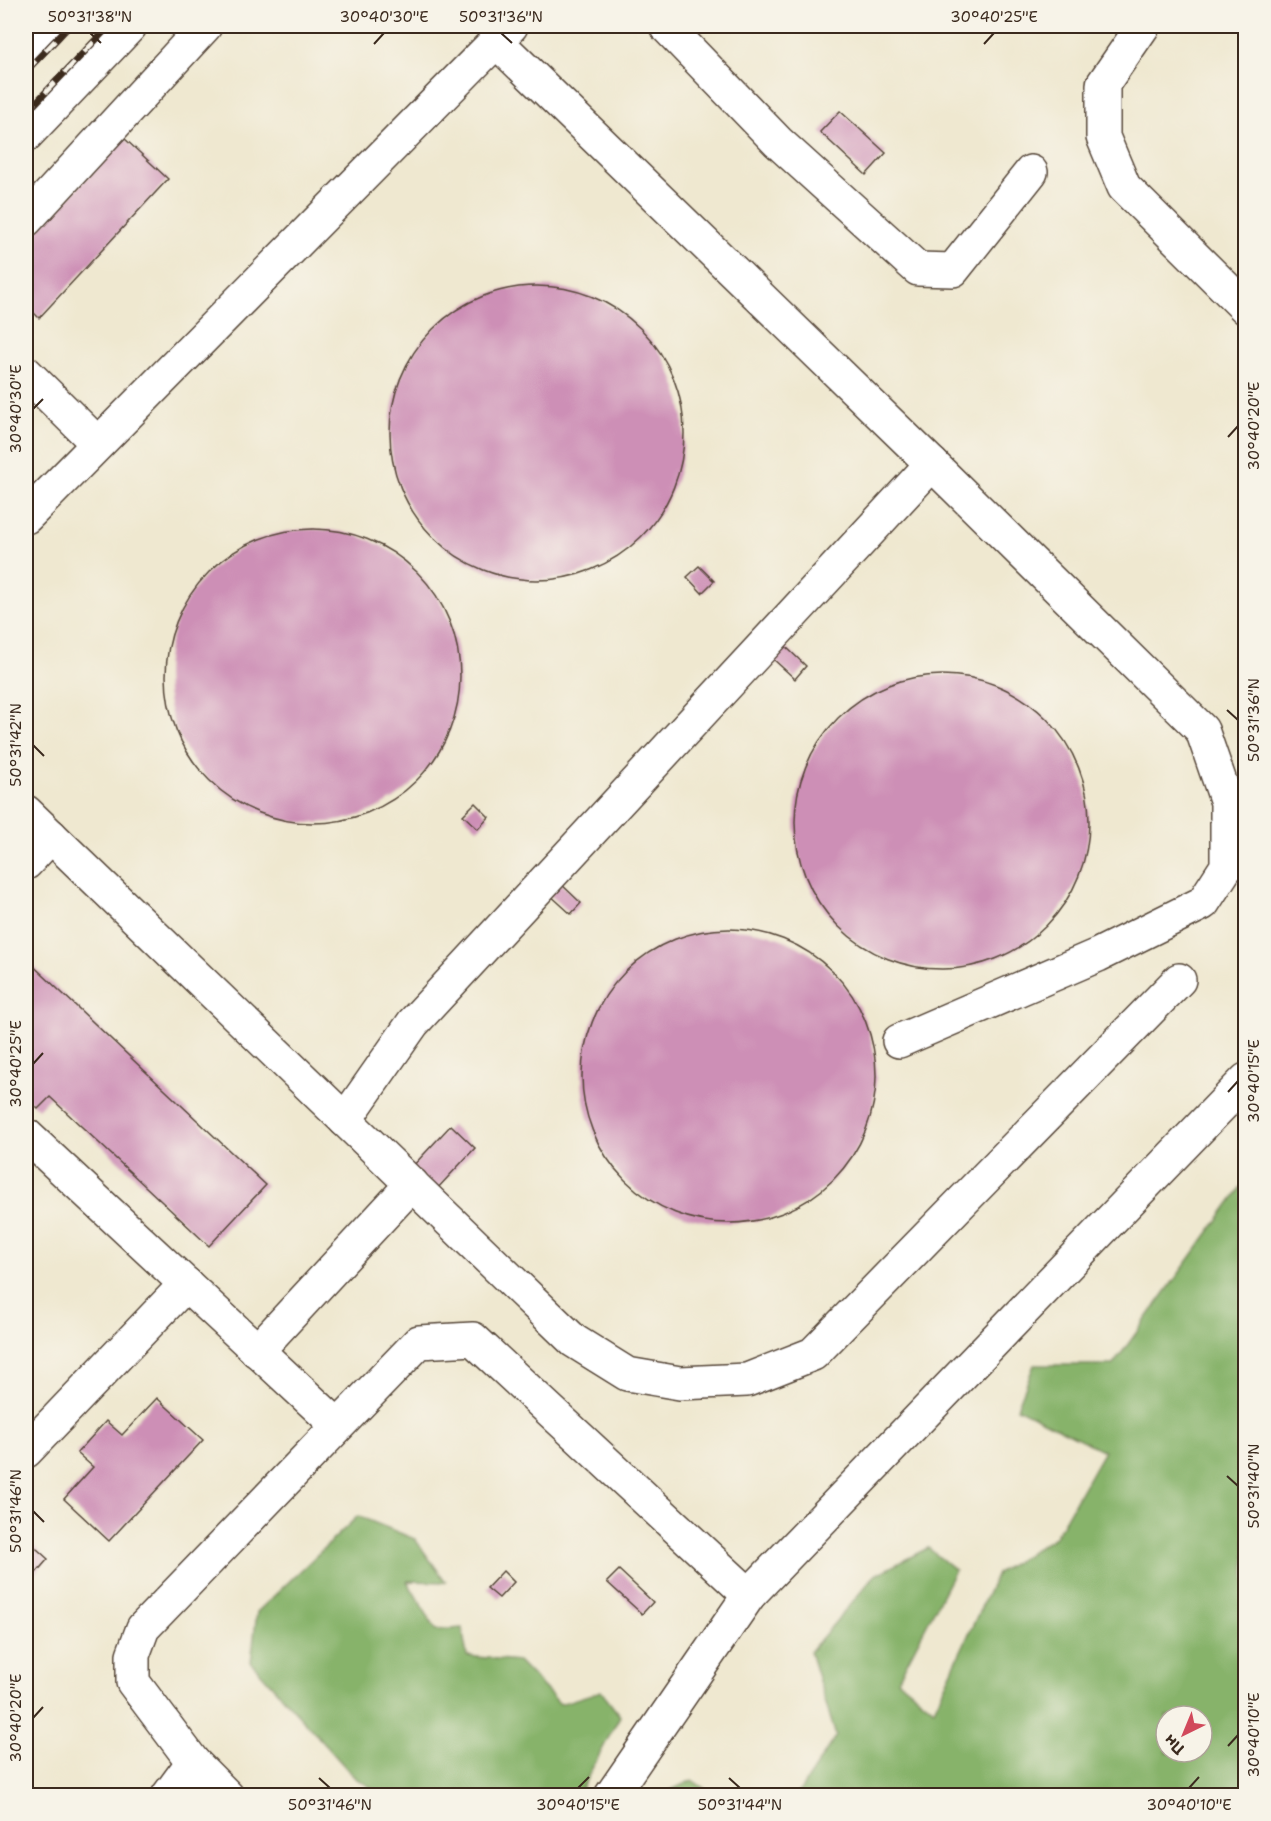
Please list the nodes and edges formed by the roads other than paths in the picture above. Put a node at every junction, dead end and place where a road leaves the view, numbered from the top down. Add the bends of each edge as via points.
1 (49, 26) edge
2 (130, 26) edge
3 (666, 26) edge
4 (1143, 26) edge
5 (198, 28) edge
6 (504, 34) edge
7 (26, 50) edge
8 (26, 135) edge
9 (1031, 172) dead end
10 (26, 220) edge
11 (1245, 308) edge
12 (26, 373) edge
13 (97, 443) junction
14 (932, 464) junction
15 (26, 517) edge
16 (26, 812) edge
17 (51, 836) junction
18 (26, 863) edge
19 (1179, 980) dead end
20 (899, 1041) dead end
21 (1245, 1080) edge
22 (345, 1120) junction
23 (26, 1135) edge
24 (412, 1184) junction
25 (186, 1284) junction
26 (257, 1351) junction
27 (337, 1425) junction
28 (26, 1451) edge
29 (749, 1595) junction
30 (193, 1762) junction
31 (168, 1796) edge
32 (227, 1796) edge
33 (611, 1796) edge

1 - 7 lane
2 - 8 lane
3 - 9 lane via 778,142 918,268 953,270
4 - 11 lane via 1103,84 1103,137 1124,187
5 - 10 lane
6 - 13 lane
6 - 14 lane
12 - 13 lane
13 - 15 lane
14 - 20 lane via 1202,730 1227,802 1227,866 1203,903 1098,955
14 - 22 lane via 413,1023
16 - 17 lane
17 - 18 lane
17 - 22 lane
19 - 24 lane via 813,1354 747,1380 680,1383 627,1374 574,1341
21 - 29 lane
22 - 24 lane
23 - 25 lane
24 - 26 lane
25 - 26 lane
25 - 28 lane
26 - 27 lane
27 - 29 lane via 419,1342 473,1339
27 - 30 lane via 143,1628 133,1655 133,1682
29 - 33 lane
30 - 31 lane
30 - 32 lane

